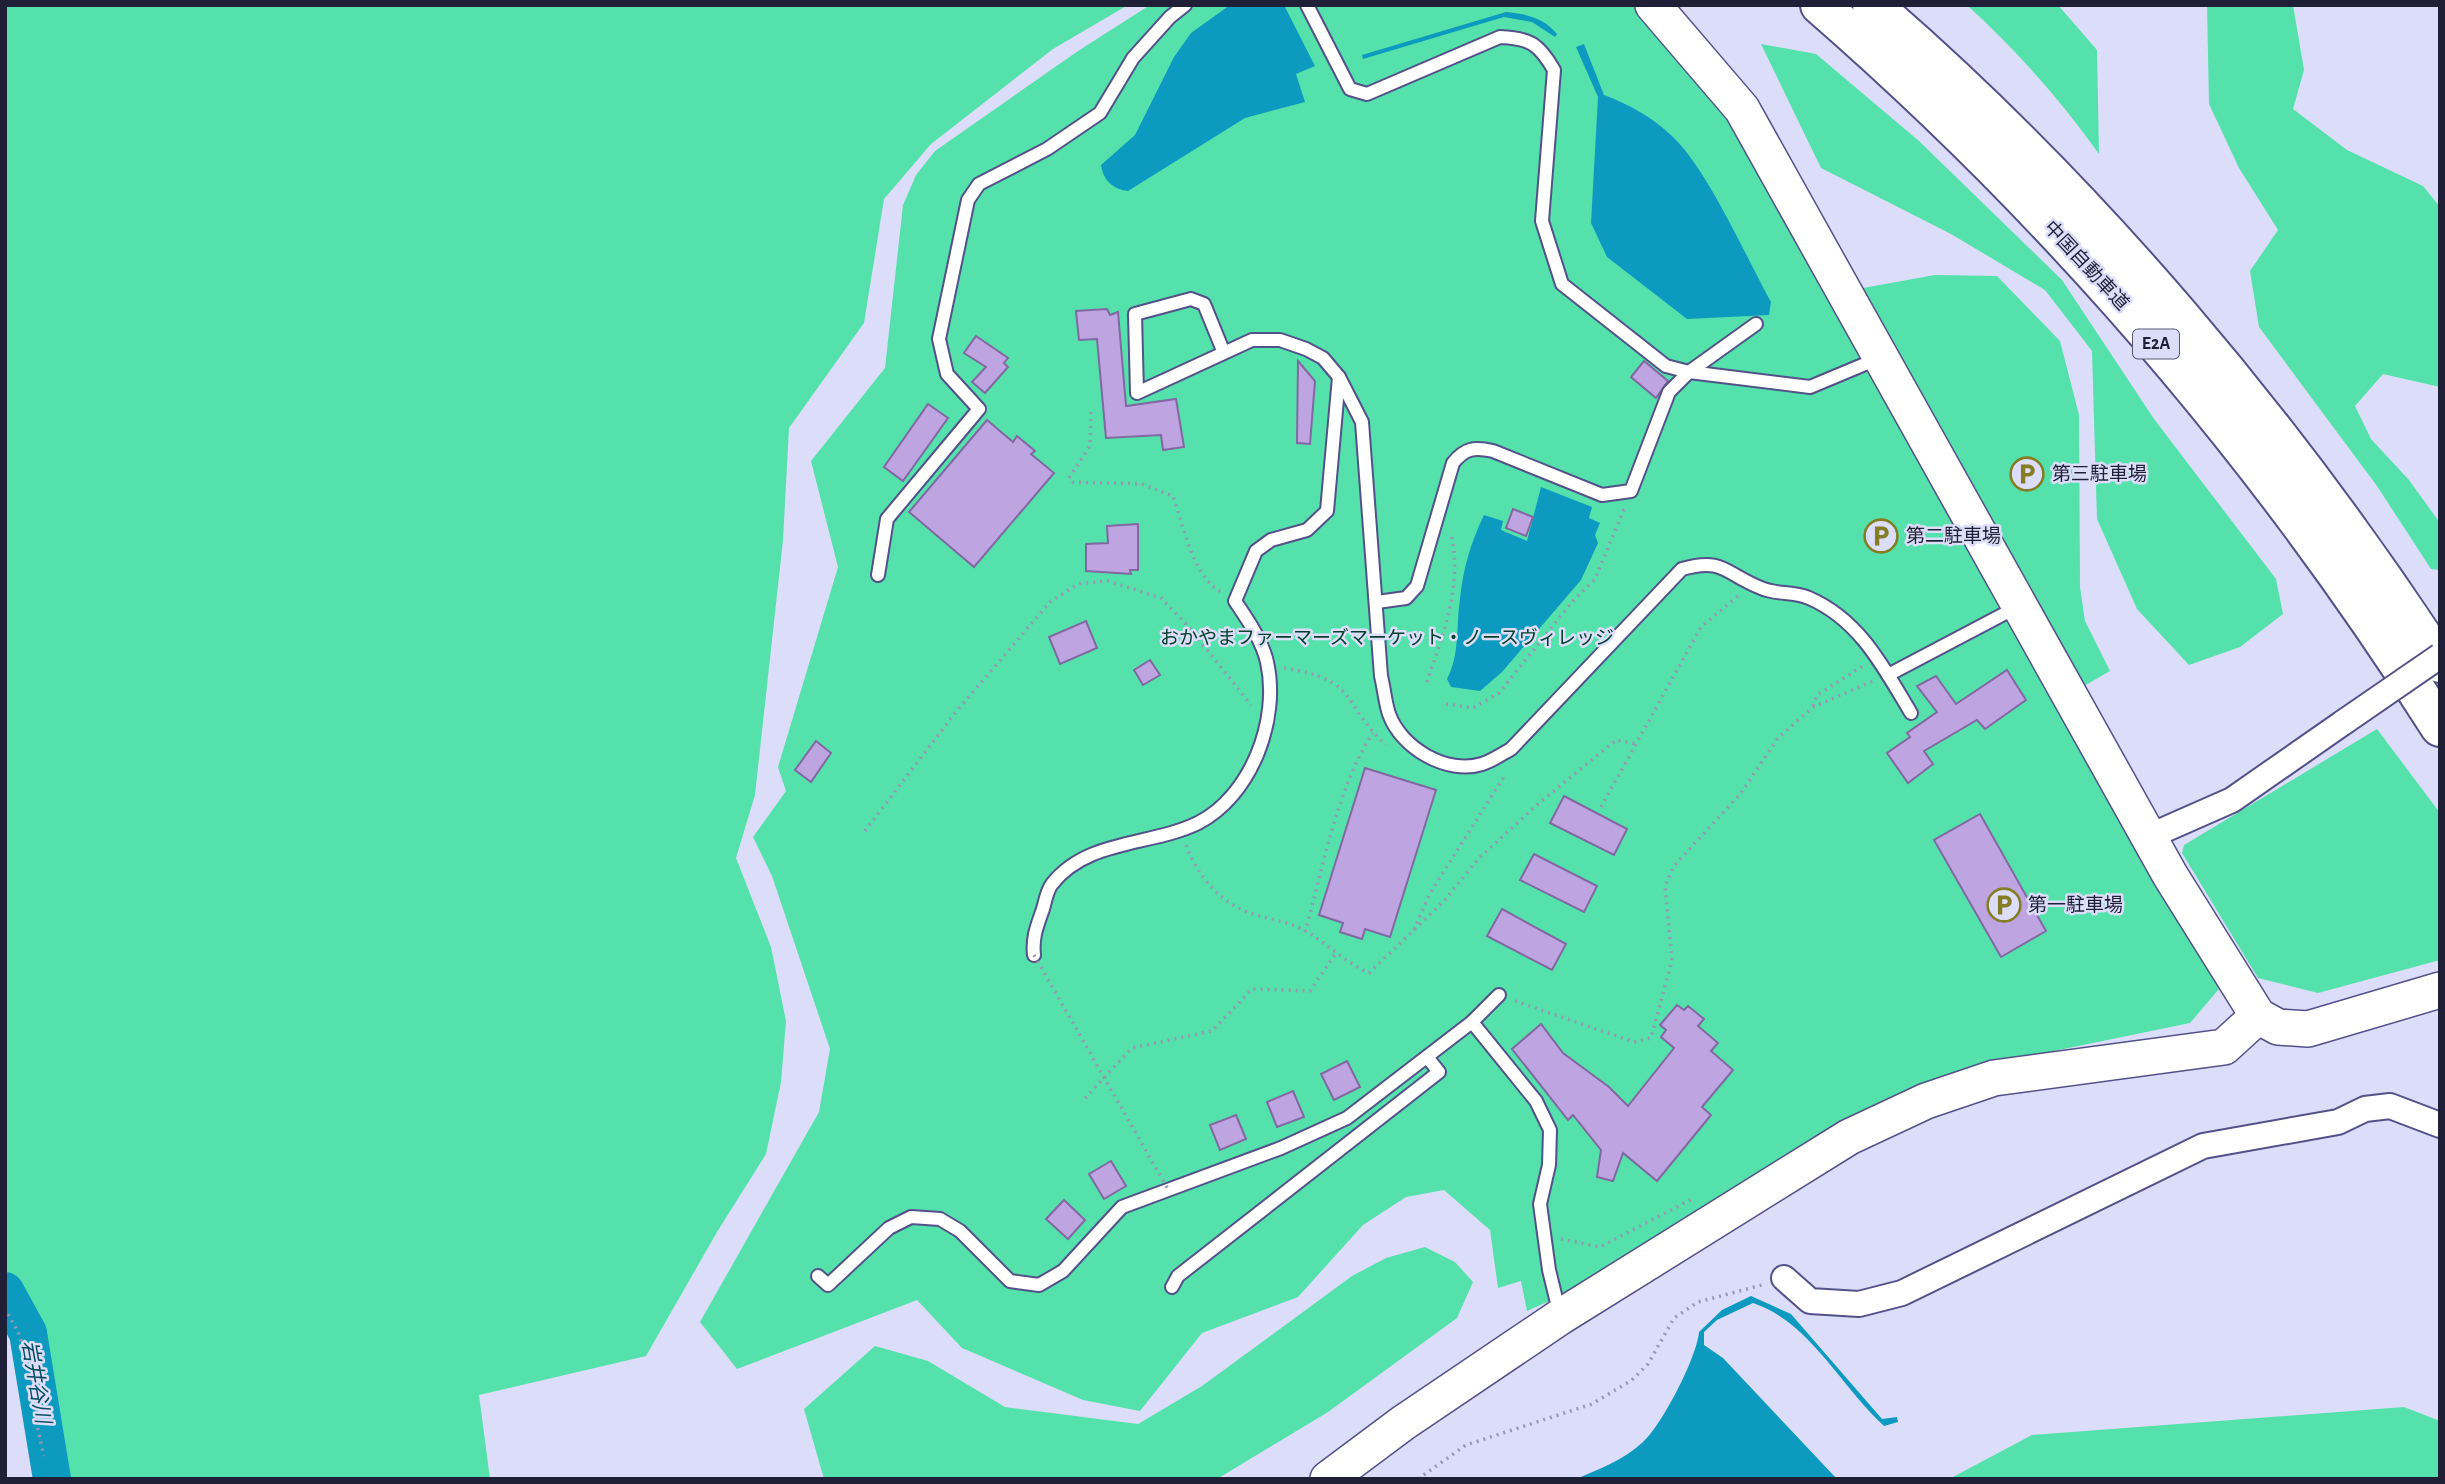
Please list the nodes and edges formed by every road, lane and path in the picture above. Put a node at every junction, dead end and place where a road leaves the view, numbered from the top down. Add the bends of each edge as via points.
1 (1185, 5) edge
2 (1307, 5) edge
3 (1653, 5) edge
4 (1802, 5) edge
5 (1820, 5) edge
6 (1872, 5) edge
7 (1901, 76) junction
8 (1756, 324) dead end
9 (1224, 353) junction
10 (1881, 357) junction
11 (1689, 372) junction
12 (1339, 377) junction
13 (1090, 412) dead end
14 (1631, 491) junction
15 (1439, 509) junction
16 (878, 575) dead end
17 (1754, 585) junction
18 (1235, 601) junction
19 (1377, 602) junction
20 (2019, 606) junction
21 (2440, 656) edge
22 (1876, 657) junction
23 (2440, 663) edge
24 (1267, 668) junction
25 (1888, 675) junction
26 (1427, 682) dead end
27 (1446, 704) dead end
28 (1813, 707) junction
29 (1912, 713) dead end
30 (1266, 723) junction
31 (2440, 727) edge
32 (1373, 733) junction
33 (1636, 744) junction
34 (1501, 754) junction
35 (1424, 756) junction
36 (1601, 807) dead end
37 (1180, 829) junction
38 (865, 831) dead end
39 (2148, 837) junction
40 (1305, 932) junction
41 (1412, 934) junction
42 (1336, 953) junction
43 (1034, 955) joint
44 (2440, 990) edge
45 (1499, 995) joint
46 (2258, 1016) junction
47 (1472, 1022) junction
48 (1427, 1057) junction
49 (1085, 1098) dead end
50 (2440, 1125) edge
51 (1169, 1191) junction
52 (1698, 1196) dead end
53 (1546, 1233) junction
54 (818, 1276) dead end
55 (1784, 1278) joint
56 (1172, 1287) dead end
57 (5, 1308) edge
58 (1560, 1317) junction
59 (44, 1456) dead end
60 (1328, 1479) edge
61 (1418, 1479) edge

1 - 16 lane via 1133,58 1100,113 1047,149 979,184 968,200 939,339 947,374 979,408 887,519
2 - 11 lane via 1350,89 1367,94 1500,37 1520,37 1542,50 1554,70 1542,221 1562,284 1665,366
3 - 10 street via 1742,109
4 - 7 highway
5 - 7 highway, 中国自動車道 / E2A
6 - 23 highway, 中国自動車道 / E2A via 2014,140 2144,277 2237,385
7 - 31 highway, 中国自動車道 / E2A via 2107,286 2209,406 2378,634
8 - 11 lane
9 - 9 lane via 1137,393 1135,314 1191,299 1204,304
9 - 12 lane via 1252,340 1280,340 1322,358
10 - 11 lane via 1810,387
10 - 20 street
11 - 14 lane via 1669,392
12 - 18 lane via 1326,511 1307,530 1271,540 1256,551
12 - 19 lane via 1362,422
13 - 18 path via 1090,446 1069,478 1073,482 1142,484 1173,496 1209,585
14 - 15 lane via 1602,495 1476,447 1462,451 1453,463
14 - 27 path via 1595,579 1499,693 1473,708
15 - 19 lane via 1417,586 1406,598
15 - 26 path via 1446,513 1452,539 1453,593
17 - 22 lane via 1808,597 1861,634
17 - 33 path via 1701,628
17 - 34 lane via 1706,563 1682,569 1511,749
18 - 24 lane via 1251,626
19 - 35 lane via 1381,676 1390,716
20 - 25 lane
20 - 39 street
21 - 39 street, bridge via 2232,800
22 - 25 lane
22 - 28 path via 1817,695
24 - 30 lane
24 - 32 path via 1313,672 1330,680 1344,689
25 - 28 path
25 - 29 lane
28 - 45 path via 1778,738 1741,793 1674,866 1665,886 1672,960 1651,1038 1634,1042
30 - 37 lane via 1249,772 1224,807
30 - 38 path via 1161,598 1108,581 1078,584 1050,602 955,713
32 - 35 path via 1392,750
32 - 40 path via 1360,752 1344,798
33 - 36 path
33 - 41 path via 1616,740 1539,803 1479,858
34 - 35 lane via 1481,765 1441,763
34 - 41 path via 1503,778 1429,895
37 - 40 path via 1194,868 1224,900
37 - 43 lane via 1104,849 1051,885 1032,939
39 - 46 street
40 - 42 path
41 - 42 path via 1369,973
42 - 49 path via 1310,991 1252,989 1212,1031 1132,1048
43 - 51 path, bridge
44 - 46 street via 2308,1029 2278,1027
45 - 47 lane
46 - 58 street via 2224,1047 1994,1078 1926,1101 1849,1137
47 - 48 lane
47 - 53 lane via 1536,1101 1550,1130 1549,1165 1540,1204
48 - 51 lane via 1347,1118
48 - 56 lane via 1439,1072 1178,1276
50 - 55 street via 2390,1106 2365,1109 2338,1122 2203,1146 1902,1293 1859,1304 1810,1301
51 - 54 lane via 1122,1207 1063,1271 1039,1285 1010,1281 960,1231 940,1219 911,1217 889,1228 828,1285
52 - 53 path via 1600,1247
53 - 58 lane
55 - 61 path via 1698,1302 1674,1318 1648,1364 1632,1380 1592,1404 1466,1445
57 - 59 path via 19,1334 33,1382 34,1413
58 - 60 street

